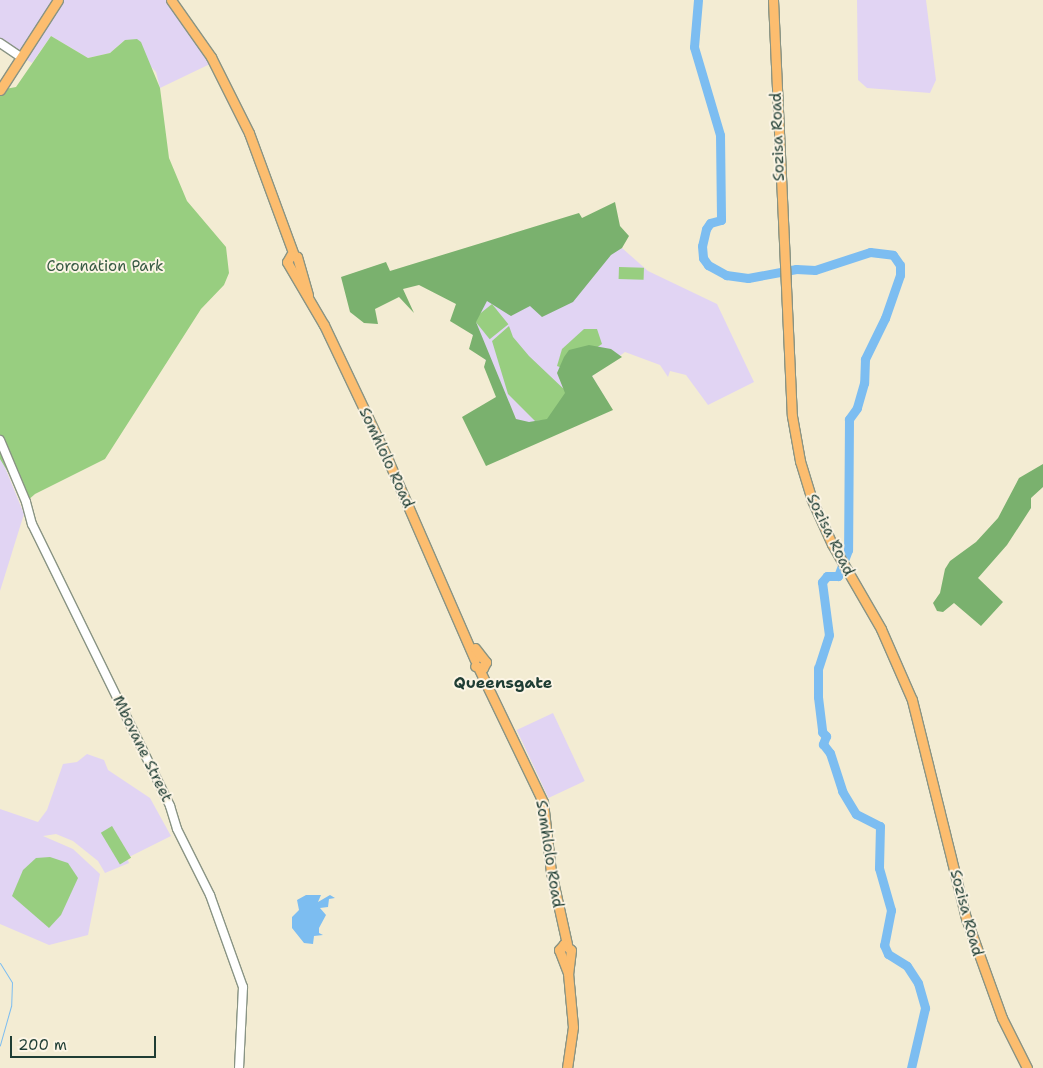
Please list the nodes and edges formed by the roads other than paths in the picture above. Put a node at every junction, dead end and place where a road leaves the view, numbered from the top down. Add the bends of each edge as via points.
1 (58, 0) edge
2 (171, 0) edge
3 (176, 0) edge
4 (773, 0) edge
5 (184, 18) junction
6 (0, 44) edge
7 (21, 57) junction
8 (0, 90) edge
9 (0, 440) edge
10 (240, 1068) edge
11 (567, 1068) edge
12 (1027, 1068) edge

1 - 7 main road
2 - 5 main road, Somhlolo Road
3 - 5 main road, Somhlolo Road
4 - 12 main road, Sozisa Road via 783,268 792,416 800,460 811,498 850,578 861,590 881,629 912,700 966,918 1002,1018
5 - 11 main road, Somhlolo Road via 211,57 249,133 293,261 388,460 543,802 564,945 571,948 566,955 573,1027
6 - 7 street
7 - 8 main road
9 - 10 street, Mbovane Street via 32,524 210,895 243,987

